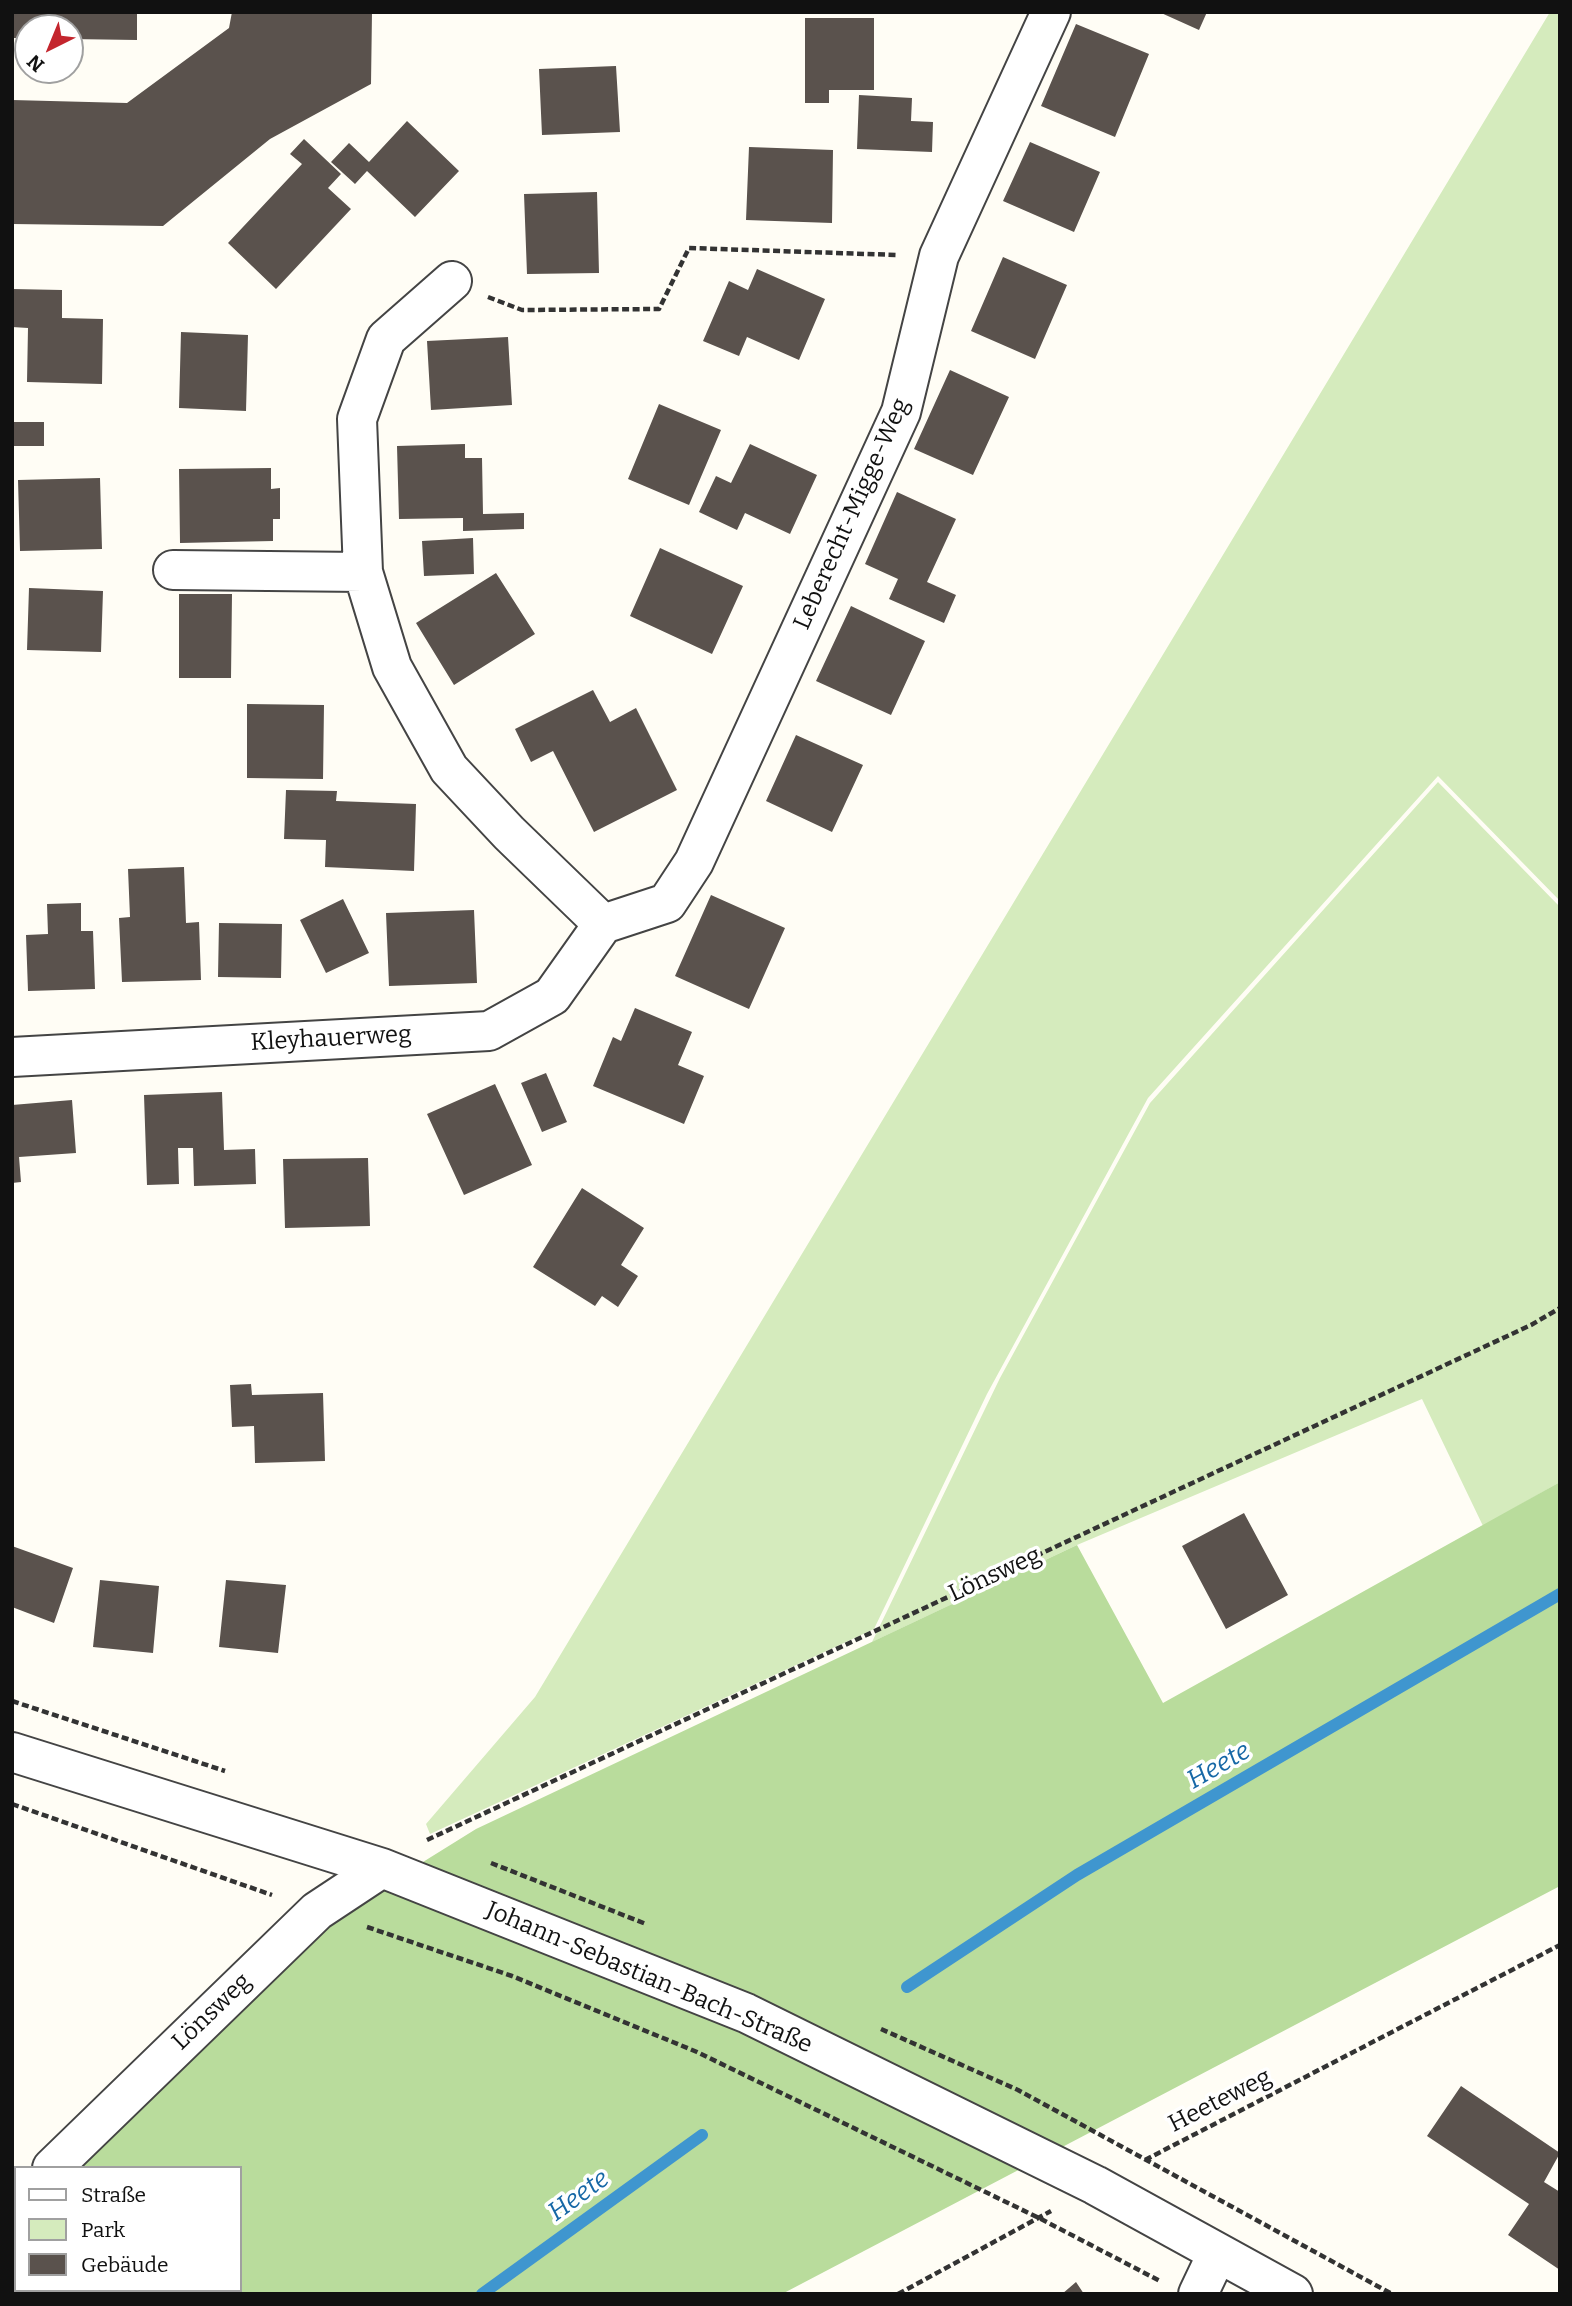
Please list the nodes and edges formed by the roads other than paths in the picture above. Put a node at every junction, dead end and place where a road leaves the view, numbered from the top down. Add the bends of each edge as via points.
1 (1051, 12) edge
2 (452, 281) road end
3 (173, 570) dead end
4 (363, 572) junction
5 (603, 924) junction
6 (12, 1057) edge
7 (12, 1752) edge
8 (382, 1868) junction
9 (54, 2166) edge
10 (1217, 2254) junction
11 (1184, 2291) edge
12 (1293, 2294) edge

1 - 5 street, Leberecht-Migge-Weg via 939,256 901,412 694,862 667,903
2 - 4 street via 386,339 357,419
3 - 4 street
4 - 5 street via 392,667 449,769
5 - 6 street, Kleyhauerweg via 552,996 489,1031
7 - 8 street, Johann-Sebastian-Bach-Straße
8 - 9 street, Lönsweg via 317,1911
8 - 10 street, Johann-Sebastian-Bach-Straße via 746,2013 1095,2185
10 - 11 street
10 - 12 street, Johann-Sebastian-Bach-Straße

